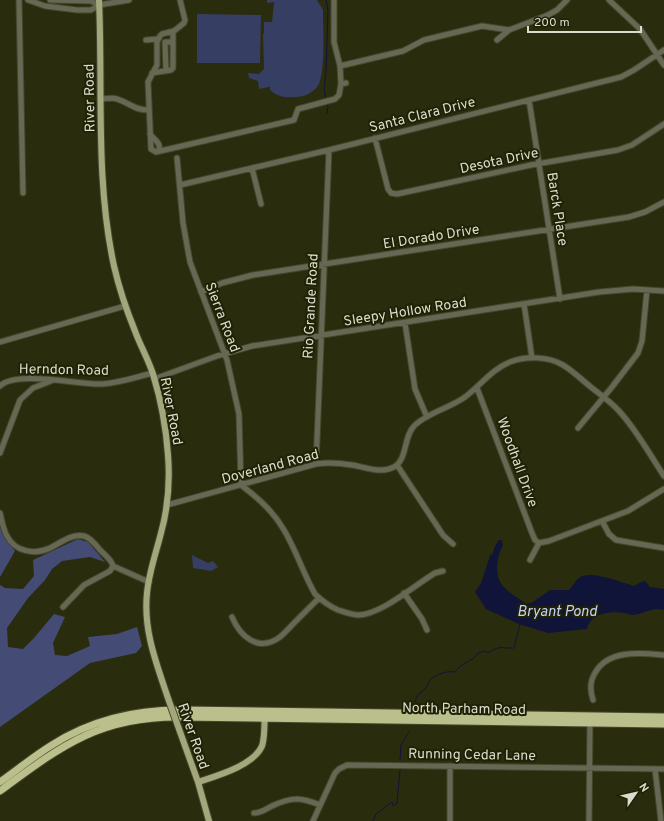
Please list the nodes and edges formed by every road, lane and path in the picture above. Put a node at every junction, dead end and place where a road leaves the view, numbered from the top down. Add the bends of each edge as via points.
1 (19, 0) edge
2 (28, 0) edge
3 (50, 0) edge
4 (129, 0) edge
5 (180, 0) edge
6 (334, 0) edge
7 (566, 0) edge
8 (610, 0) edge
9 (99, 3) edge
10 (509, 30) junction
11 (173, 31) junction
12 (146, 40) dead end
13 (157, 40) junction
14 (497, 40) dead end
15 (173, 42) junction
16 (664, 50) edge
17 (657, 55) junction
18 (664, 65) edge
19 (340, 66) junction
20 (166, 70) junction
21 (152, 73) junction
22 (101, 99) junction
23 (529, 100) junction
24 (148, 110) junction
25 (664, 124) edge
26 (150, 134) junction
27 (375, 138) junction
28 (329, 150) junction
29 (156, 152) junction
30 (177, 158) dead end
31 (539, 164) junction
32 (252, 168) junction
33 (180, 185) junction
34 (23, 193) dead end
35 (664, 202) edge
36 (261, 204) dead end
37 (549, 230) junction
38 (324, 265) junction
39 (647, 290) junction
40 (664, 291) edge
41 (201, 292) junction
42 (560, 299) junction
43 (524, 304) junction
44 (125, 306) junction
45 (405, 323) junction
46 (321, 336) junction
47 (0, 342) edge
48 (224, 354) junction
49 (532, 358) junction
50 (153, 376) junction
51 (52, 380) junction
52 (0, 386) edge
53 (477, 388) junction
54 (604, 397) junction
55 (427, 417) junction
56 (578, 428) dead end
57 (0, 453) edge
58 (316, 464) junction
59 (397, 465) junction
60 (664, 476) edge
61 (241, 485) junction
62 (664, 489) edge
63 (167, 505) junction
64 (0, 513) edge
65 (602, 521) junction
66 (539, 543) junction
67 (453, 544) dead end
68 (664, 548) edge
69 (530, 560) dead end
70 (113, 566) junction
71 (443, 571) dead end
72 (149, 582) junction
73 (404, 593) junction
74 (319, 598) junction
75 (64, 607) dead end
76 (232, 617) dead end
77 (427, 630) dead end
78 (664, 655) edge
79 (593, 700) dead end
80 (265, 715) junction
81 (664, 718) edge
82 (590, 720) junction
83 (664, 724) edge
84 (450, 766) junction
85 (590, 768) junction
86 (655, 769) junction
87 (664, 769) edge
88 (0, 782) edge
89 (198, 782) junction
90 (0, 791) edge
91 (320, 805) junction
92 (254, 813) dead end
93 (209, 821) edge
94 (313, 821) edge
95 (450, 821) edge
96 (589, 821) edge
97 (661, 821) edge

1 - 34 street
2 - 9 street via 71,10 91,10
3 - 9 street
4 - 9 street
5 - 11 street via 185,20 182,26
6 - 19 street via 334,42
7 - 10 street via 552,13
8 - 17 street via 640,29
9 - 22 main road, River Road
10 - 14 street
10 - 19 street via 482,26 424,40 403,51
11 - 13 street via 162,34
11 - 15 street
12 - 13 street
13 - 21 street via 157,65
15 - 20 street via 173,68
15 - 20 street via 165,42
16 - 17 street, Santa Clara Drive
17 - 18 street
17 - 23 street, Santa Clara Drive via 621,77
19 - 29 street via 344,74 344,83 339,95 327,102 298,109 294,120
20 - 21 street
21 - 24 street via 148,82
22 - 24 street via 117,98 133,108
22 - 44 main road, River Road via 102,166 108,234
23 - 27 street, Santa Clara Drive
23 - 31 street, Barck Place
24 - 26 street
25 - 31 street, Desota Drive via 632,145 618,150
26 - 29 street via 151,149
26 - 29 street via 159,143 159,150
27 - 28 street, Santa Clara Drive
27 - 31 street, Desota Drive via 387,187 394,194
28 - 32 street, Santa Clara Drive
28 - 38 street, Rio Grande Road
30 - 33 street, Sierra Road
31 - 37 street, Barck Place
32 - 33 street, Santa Clara Drive
32 - 36 street
33 - 41 street, Sierra Road via 188,251
35 - 37 street, El Dorado Drive via 629,217
37 - 38 street, El Dorado Drive
37 - 42 street, Barck Place
38 - 41 street, El Dorado Drive via 241,278
38 - 46 street, Rio Grande Road
39 - 40 street, Sleepy Hollow Road
39 - 42 street, Sleepy Hollow Road via 622,290
39 - 54 street via 640,348 630,365
41 - 48 street, Sierra Road
42 - 43 street, Sleepy Hollow Road
43 - 45 street, Sleepy Hollow Road
43 - 49 street
44 - 47 street
44 - 50 main road, River Road
45 - 46 street, Sleepy Hollow Road
45 - 55 street via 415,389
46 - 48 street, Sleepy Hollow Road via 252,346
46 - 58 street, Rio Grande Road
48 - 50 street, Sleepy Hollow Road
48 - 61 street, Sierra Road via 239,414
49 - 53 street via 505,364
49 - 54 street via 563,365
50 - 51 street, Herndon Road via 104,384
50 - 63 main road, River Road via 162,410 168,455
51 - 52 street, Herndon Road via 12,380
51 - 57 street via 33,388 20,400
53 - 55 street via 464,398
53 - 66 street, Woodhall Drive via 535,540
54 - 56 street
54 - 60 street via 625,418
55 - 59 street via 411,430
58 - 59 street, Doverland Road via 340,464 383,470
58 - 61 street, Doverland Road
59 - 67 street via 443,535
61 - 63 street, Doverland Road
61 - 74 street via 268,508 279,522
62 - 65 street via 632,509
63 - 72 main road, River Road
64 - 70 street via 8,538 20,549 31,552 43,550 73,536 82,535 92,541
65 - 66 street
65 - 68 street via 609,534 616,540
66 - 69 street
70 - 72 street
70 - 75 street via 110,571 84,585
71 - 73 street via 435,573
72 - 89 main road, River Road, bridge via 146,606 154,658
73 - 74 street via 376,611 360,615 342,611
73 - 77 street
74 - 76 street via 280,636 268,643 246,638
78 - 79 street via 632,654 604,662 591,681
80 - 82 highway, North Parham Road
80 - 88 highway via 162,710 108,719 58,741
80 - 89 main road via 263,742 255,755 237,767
80 - 90 highway via 166,717 112,726 61,747
81 - 82 highway, North Parham Road
82 - 83 highway, North Parham Road
82 - 85 street
84 - 85 street, Running Cedar Lane
84 - 91 street, Running Cedar Lane via 347,765 335,774
84 - 95 street
85 - 86 street, Running Cedar Lane
85 - 96 street
86 - 87 street, Running Cedar Lane
86 - 97 street
89 - 93 main road, River Road
91 - 92 street via 294,798
91 - 94 street, Running Cedar Lane

